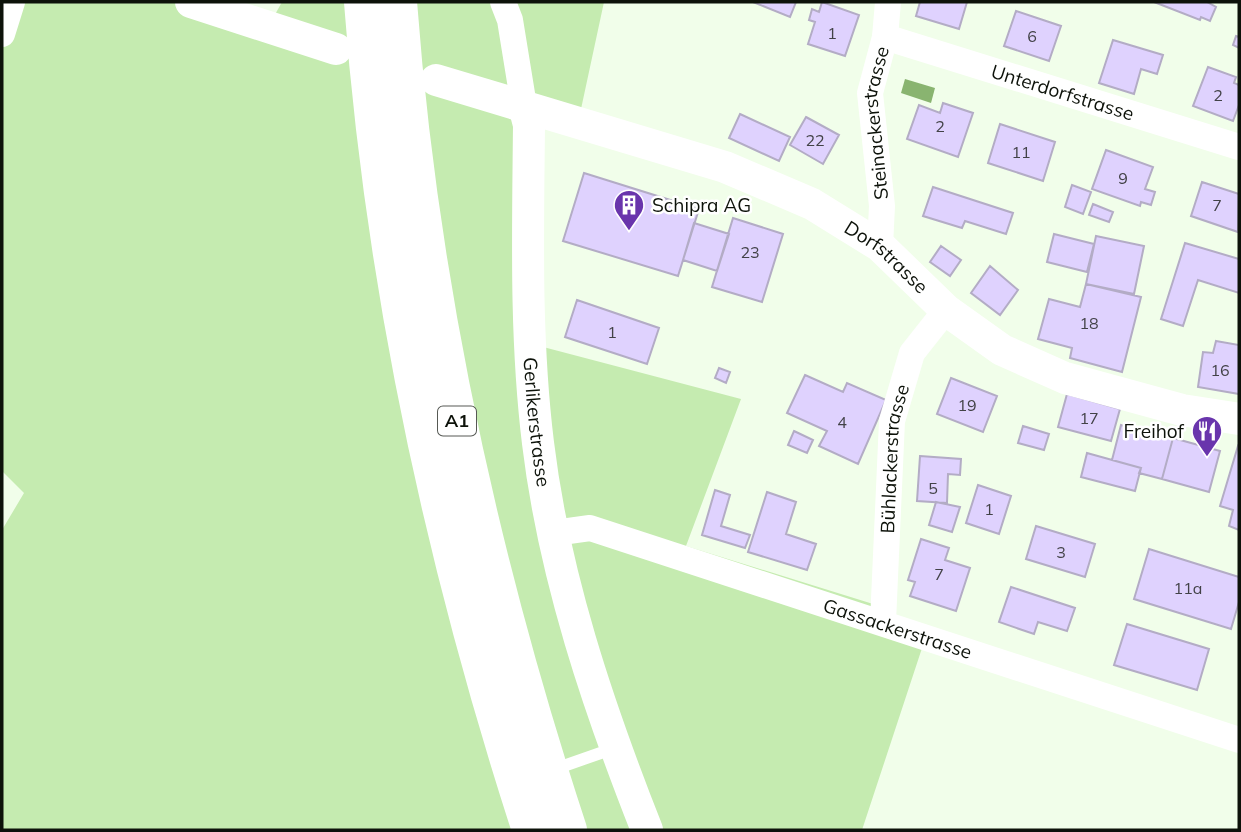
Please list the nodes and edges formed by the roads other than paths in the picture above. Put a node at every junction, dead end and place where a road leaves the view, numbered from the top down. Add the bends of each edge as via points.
1 (12, 2) edge
2 (191, 2) edge
3 (363, 2) edge
4 (398, 2) edge
5 (503, 2) edge
6 (888, 2) edge
7 (2, 34) edge
8 (885, 37) junction
9 (337, 49) dead end
10 (436, 80) dead end
11 (524, 106) junction
12 (1239, 147) edge
13 (880, 246) junction
14 (946, 310) junction
15 (1239, 419) edge
16 (554, 533) junction
17 (883, 622) junction
18 (1239, 740) edge
19 (615, 748) junction
20 (549, 771) junction
21 (531, 830) edge
22 (568, 830) edge
23 (647, 830) edge

1 - 7 street
2 - 9 street
3 - 21 highway, A1 via 383,193 420,411 474,640
4 - 20 highway, A1 via 417,186 452,395 493,577
5 - 11 street, Gerlikerstrasse
6 - 8 street, Steinackerstrasse
8 - 12 street, Unterdorfstrasse
8 - 13 street, Steinackerstrasse via 870,93 882,206
10 - 11 street, Dorfstrasse
11 - 13 street, Dorfstrasse via 725,167 812,204
11 - 16 street, Gerlikerstrasse via 529,125 528,343 538,445
13 - 14 street, Dorfstrasse
14 - 15 street, Dorfstrasse via 1002,350 1065,378 1182,410
14 - 17 street, Bühlackerstrasse via 912,353 892,421
16 - 17 street, Gassackerstrasse via 590,528
16 - 19 street, Gerlikerstrasse via 573,614
17 - 18 street, Gassackerstrasse
19 - 20 lane
19 - 23 street, Gerlikerstrasse
20 - 22 highway, A1

